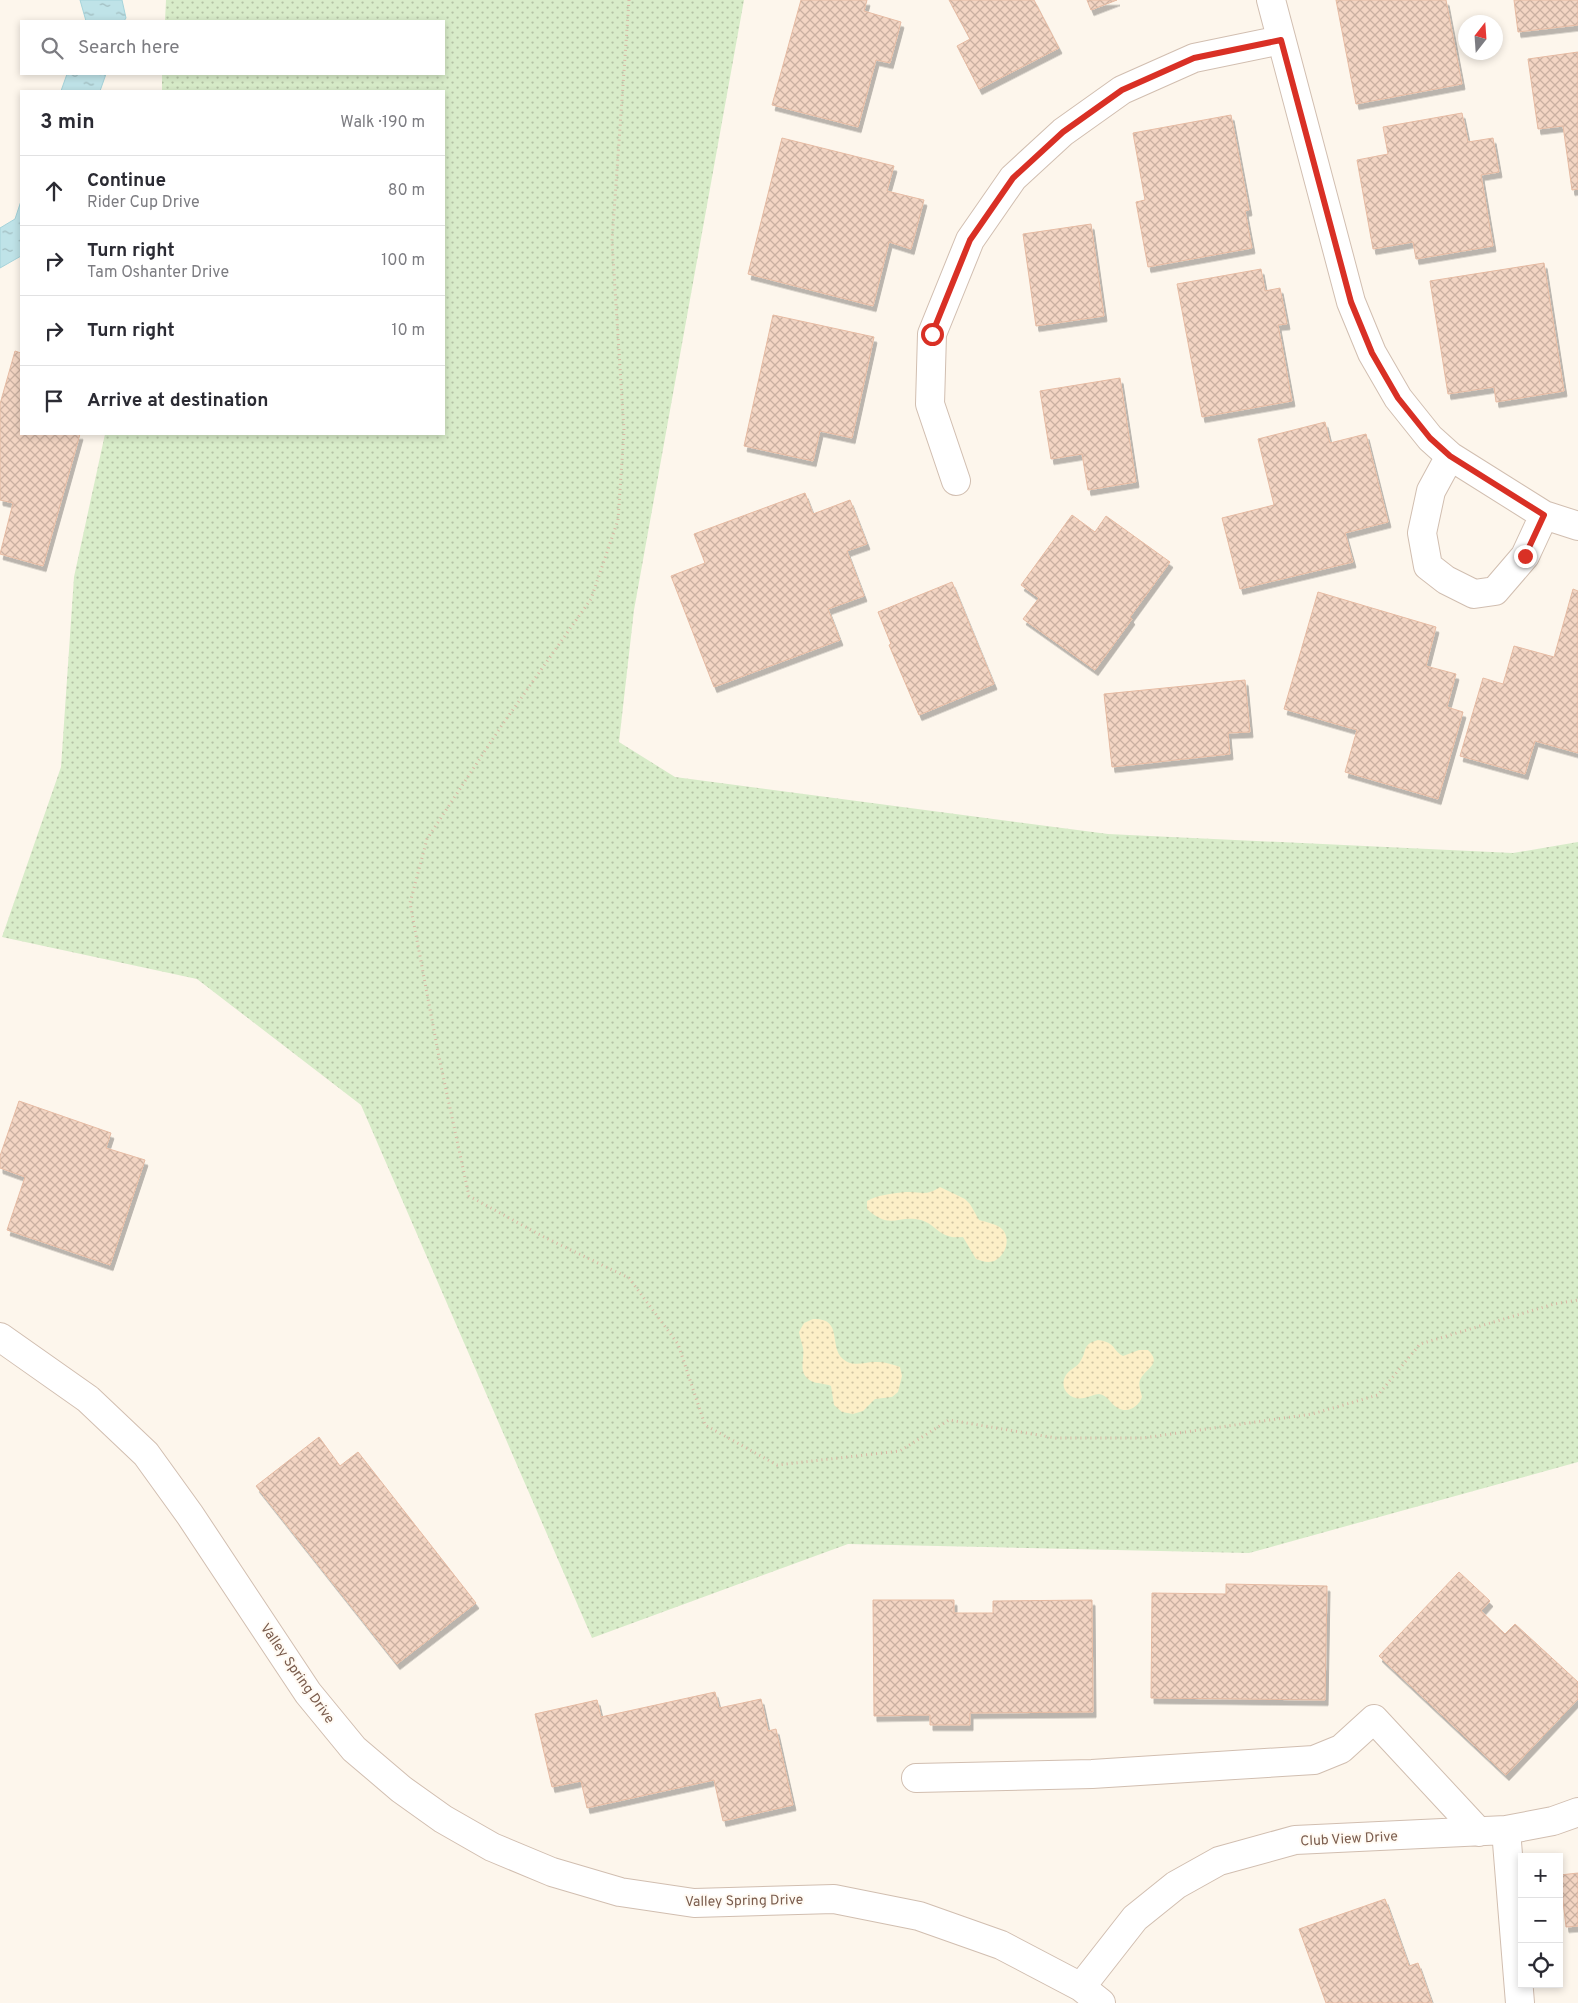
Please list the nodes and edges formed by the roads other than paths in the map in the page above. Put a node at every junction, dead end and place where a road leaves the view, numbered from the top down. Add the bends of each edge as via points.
1 (1271, 0) edge
2 (1281, 40) junction
3 (1450, 456) junction
4 (956, 480) dead end
5 (1544, 515) junction
6 (1578, 526) edge
7 (0, 1337) edge
8 (916, 1778) dead end
9 (1578, 1812) edge
10 (1493, 1831) junction
11 (1091, 1995) edge
12 (1520, 2003) edge

1 - 2 street
2 - 3 street via 1351,302 1372,353 1398,398 1430,438
2 - 4 street via 1194,58 1122,90 1063,132 1013,178 970,240 932,334 930,404
3 - 5 street
3 - 5 street via 1430,491 1422,533 1428,566 1446,580 1474,594 1495,591 1525,556
5 - 6 street
7 - 11 street, Valley Spring Drive via 88,1399 146,1454 314,1700 354,1749 443,1819 492,1847 552,1872 620,1892 694,1903 834,1898 919,1916 1001,1945
8 - 10 street via 1092,1774 1314,1760 1342,1749 1374,1719
9 - 10 street, Club View Drive via 1553,1822
10 - 11 street, Club View Drive via 1295,1840 1219,1861 1176,1885 1135,1918
10 - 12 street

